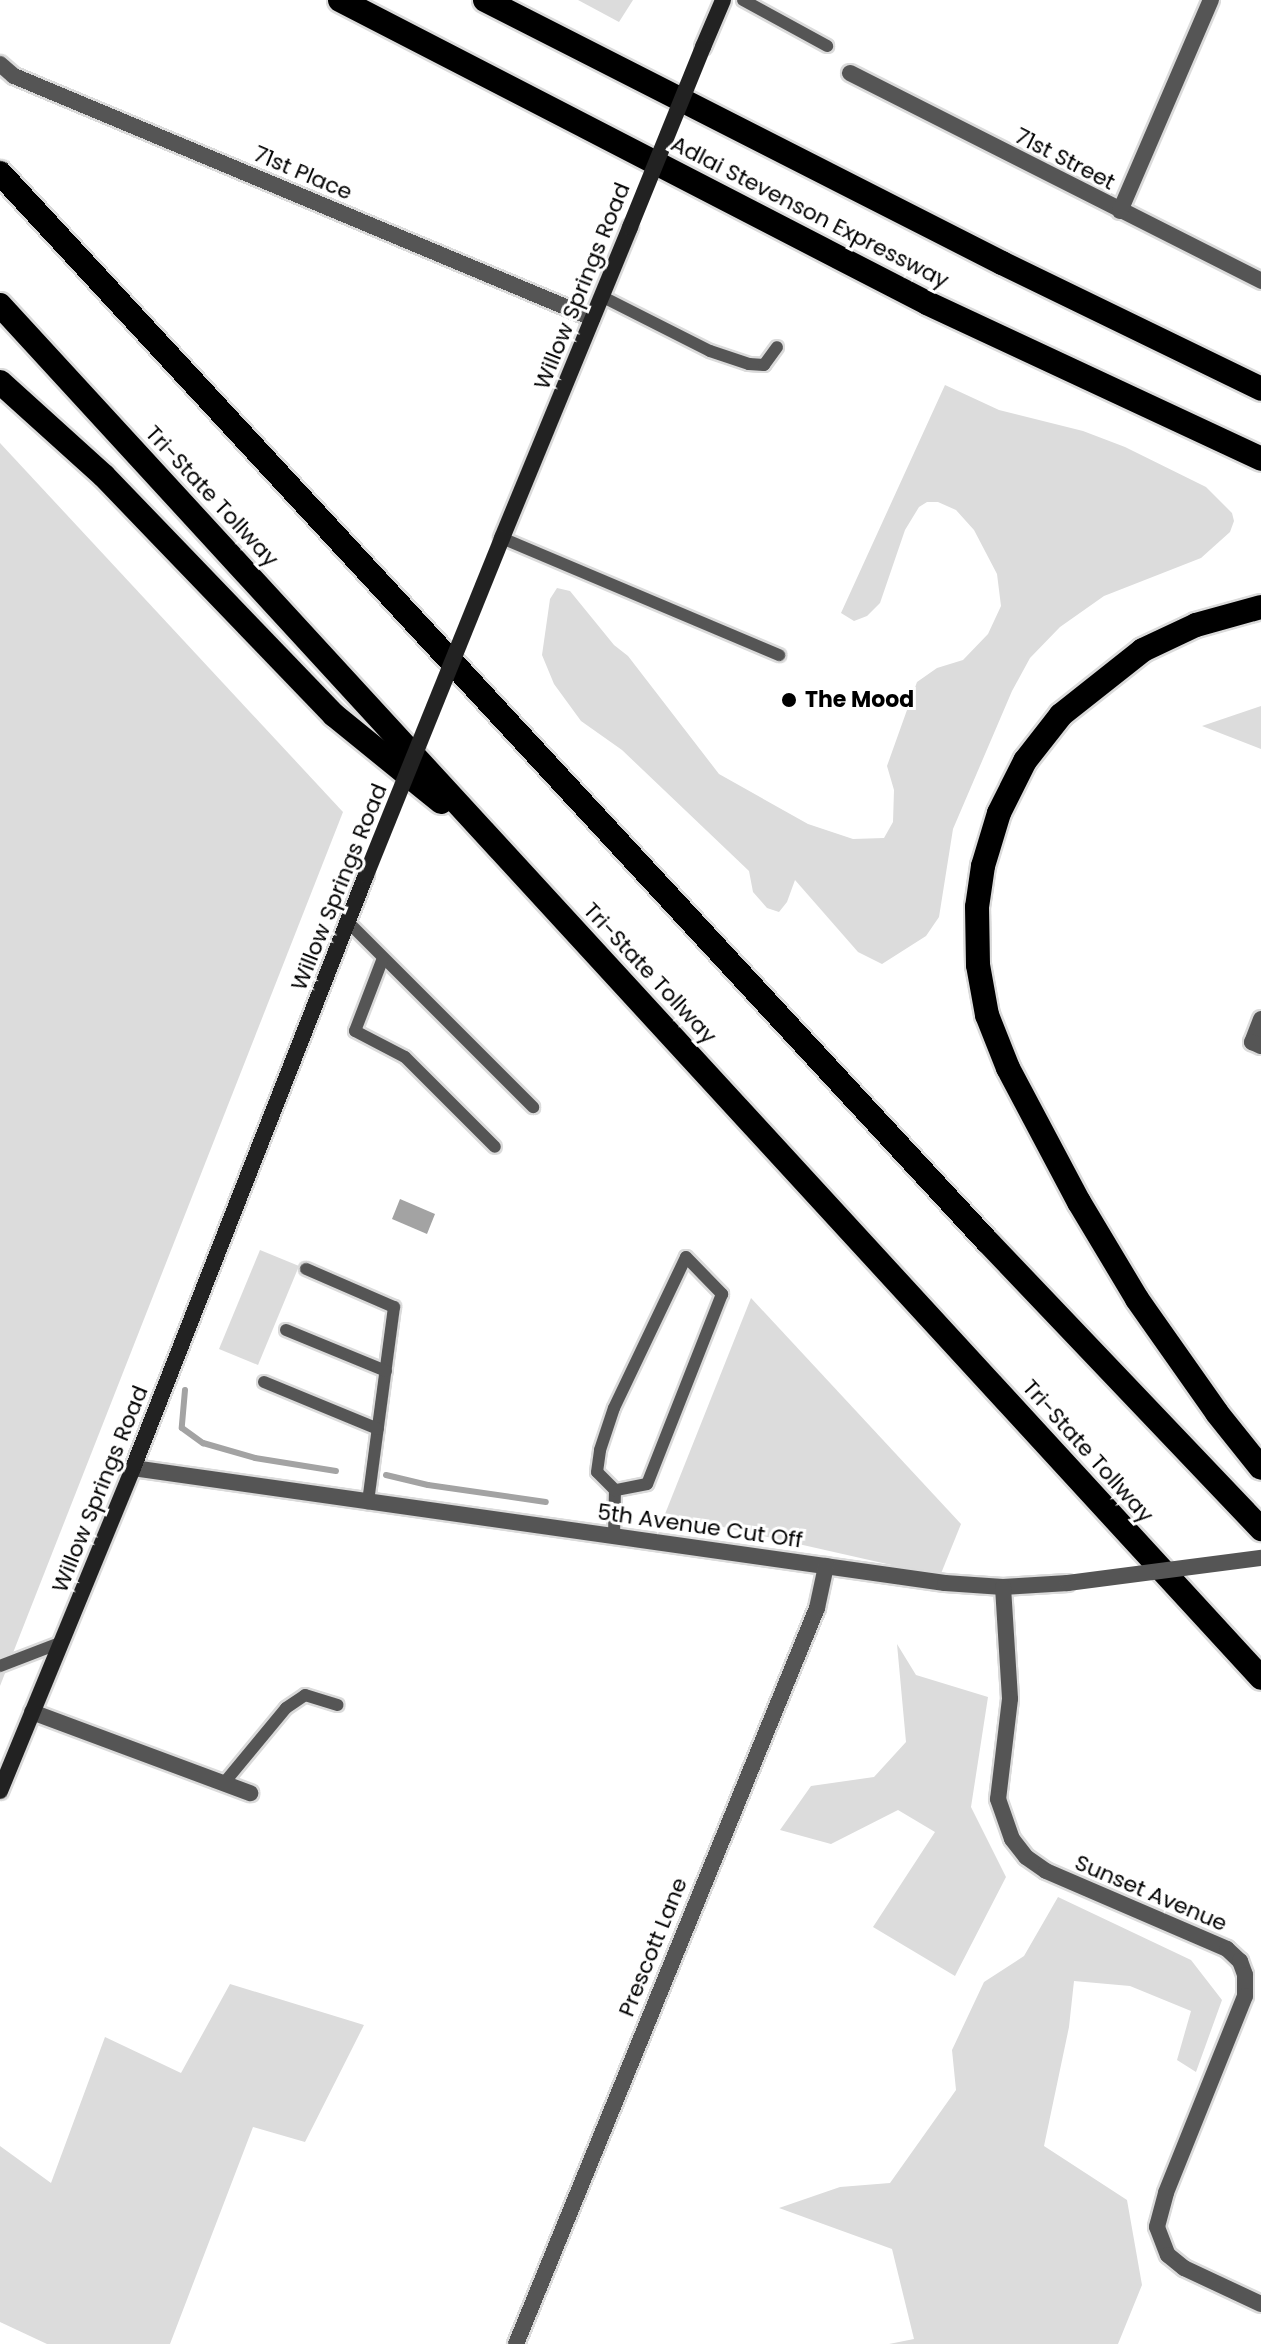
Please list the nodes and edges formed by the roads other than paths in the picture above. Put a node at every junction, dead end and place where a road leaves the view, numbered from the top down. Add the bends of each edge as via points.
1 (340, 0) edge
2 (485, 0) edge
3 (723, 0) edge
4 (743, 0) edge
5 (1211, 0) edge
6 (827, 46) dead end
7 (0, 64) edge
8 (850, 73) dead end
9 (0, 173) edge
10 (1120, 211) junction
11 (1261, 281) edge
12 (601, 296) junction
13 (0, 305) edge
14 (592, 318) junction
15 (777, 347) dead end
16 (0, 382) edge
17 (1261, 389) edge
18 (1261, 459) edge
19 (502, 538) junction
20 (1261, 607) edge
21 (779, 655) dead end
22 (505, 854) junction
23 (348, 922) junction
24 (383, 958) junction
25 (1261, 1019) edge
26 (1261, 1046) edge
27 (533, 1107) dead end
28 (495, 1147) dead end
29 (306, 1269) dead end
30 (286, 1330) dead end
31 (386, 1371) junction
32 (264, 1382) dead end
33 (378, 1429) junction
34 (133, 1468) junction
35 (1261, 1468) edge
36 (615, 1490) junction
37 (368, 1503) junction
38 (1261, 1529) edge
39 (614, 1536) junction
40 (1261, 1558) edge
41 (826, 1566) junction
42 (1003, 1587) junction
43 (60, 1643) junction
44 (0, 1666) edge
45 (1261, 1678) edge
46 (338, 1705) dead end
47 (32, 1712) junction
48 (224, 1783) junction
49 (0, 1791) edge
50 (250, 1793) dead end
51 (1261, 2304) edge
52 (516, 2344) edge

1 - 18 highway, Adlai Stevenson Expressway via 927,303
2 - 17 highway, Adlai Stevenson Expressway
3 - 12 main road, Willow Springs Road, bridge
4 - 6 lane
5 - 10 street
7 - 14 street, 71st Place via 24,80
8 - 10 street, 71st Street
9 - 38 highway via 987,1241
10 - 11 street, 71st Street
12 - 14 main road, Willow Springs Road
12 - 15 lane via 710,351 749,364 764,365
13 - 22 highway, Tri-State Tollway
14 - 19 main road, Willow Springs Road
16 - 22 highway via 104,476 334,715
19 - 21 lane
19 - 23 main road, Willow Springs Road, bridge
20 - 35 highway via 1196,625 1143,650 1061,715 1025,761 999,813 977,907 985,1002 1008,1068 1137,1299
22 - 45 highway, Tri-State Tollway
23 - 24 lane
23 - 34 main road, Willow Springs Road
24 - 27 lane
24 - 28 lane via 355,1031 405,1057
25 - 26 street via 1252,1042
29 - 31 lane via 394,1307
30 - 31 lane
31 - 33 lane
32 - 33 lane
33 - 37 lane
34 - 37 street, 5th Avenue Cut Off
34 - 43 main road, Willow Springs Road
36 - 36 lane via 647,1484 722,1294 686,1257 614,1408 600,1450 597,1472
36 - 39 lane
37 - 39 street, 5th Avenue Cut Off
39 - 41 street, 5th Avenue Cut Off
40 - 42 street, 5th Avenue Cut Off, bridge
41 - 42 street, 5th Avenue Cut Off
41 - 52 street, Prescott Lane via 817,1608
42 - 51 street, Sunset Avenue via 1010,1699 998,1799 1012,1839 1046,1871 1227,1949 1240,1961 1245,1996 1157,2227 1168,2255 1184,2268
43 - 44 lane
43 - 47 main road, Willow Springs Road
46 - 48 lane via 305,1695 286,1708
47 - 48 street
47 - 49 main road, Willow Springs Road
48 - 50 street

